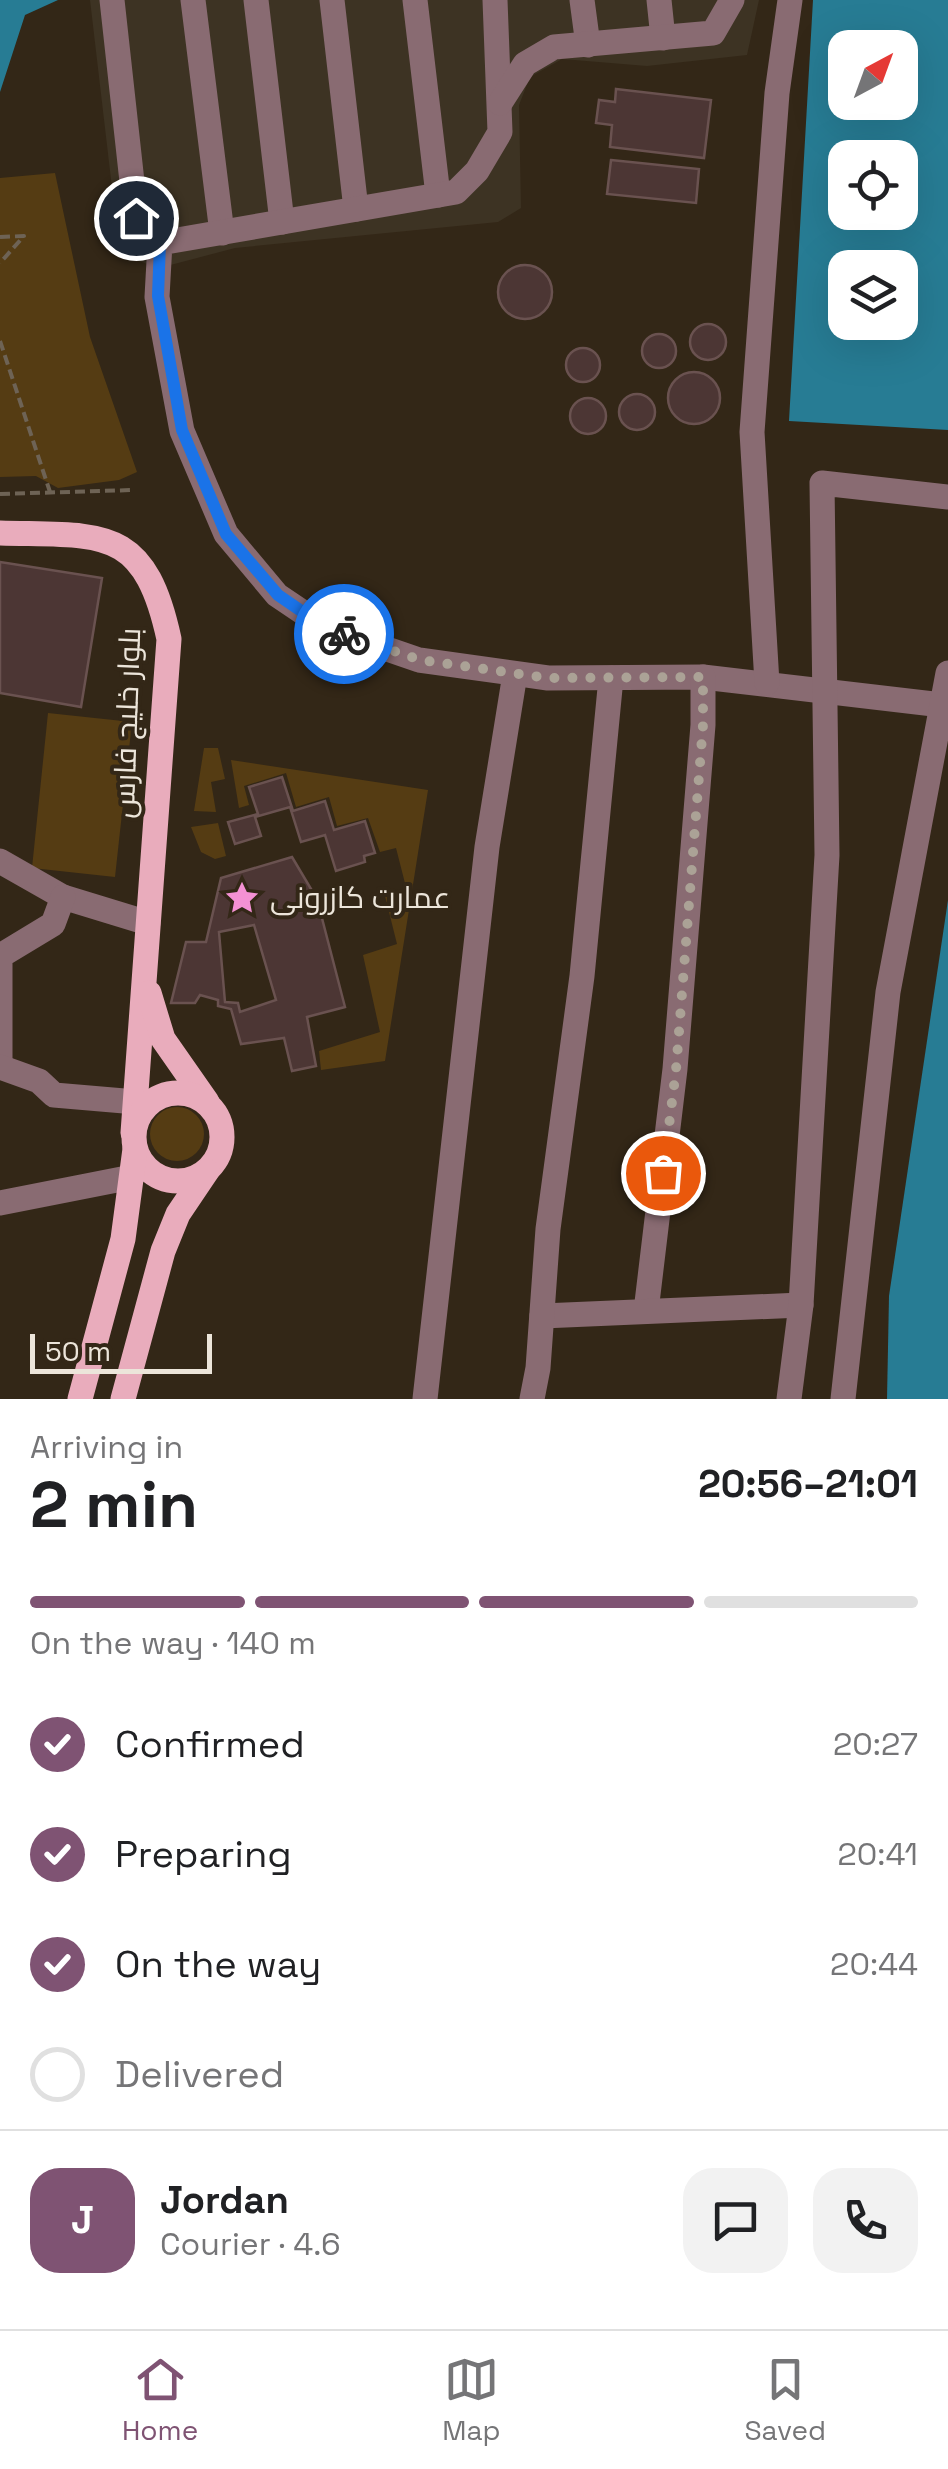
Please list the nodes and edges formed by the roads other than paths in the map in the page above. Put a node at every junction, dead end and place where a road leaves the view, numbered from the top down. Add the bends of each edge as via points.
1 (112, 0) edge
2 (193, 0) edge
3 (256, 0) edge
4 (332, 0) edge
5 (415, 0) edge
6 (495, 0) edge
7 (582, 0) edge
8 (659, 0) edge
9 (732, 0) edge
10 (790, 0) edge
11 (663, 38) junction
12 (588, 45) junction
13 (500, 104) junction
14 (438, 195) junction
15 (356, 209) junction
16 (282, 222) junction
17 (222, 232) junction
18 (160, 243) junction
19 (948, 497) edge
20 (0, 533) edge
21 (948, 673) edge
22 (515, 674) junction
23 (703, 677) junction
24 (612, 678) junction
25 (767, 683) junction
26 (824, 689) junction
27 (942, 705) junction
28 (0, 862) edge
29 (63, 897) junction
30 (148, 923) junction
31 (144, 979) junction
32 (0, 1058) edge
33 (0, 1068) edge
34 (136, 1102) junction
35 (210, 1105) junction
36 (134, 1141) junction
37 (208, 1171) junction
38 (132, 1177) junction
39 (0, 1202) edge
40 (800, 1305) junction
41 (646, 1312) junction
42 (542, 1316) junction
43 (80, 1399) edge
44 (123, 1399) edge
45 (425, 1399) edge
46 (532, 1399) edge
47 (789, 1399) edge
48 (843, 1399) edge

1 - 18 street via 136,218
2 - 17 street
3 - 16 street
4 - 15 street
5 - 14 street
6 - 13 street
7 - 12 street
8 - 11 street
9 - 11 street via 713,33
10 - 25 street via 752,432
11 - 12 street
12 - 13 street via 554,48 525,64
13 - 14 street via 500,132 477,171 456,192
14 - 15 street
15 - 16 street
16 - 17 street
17 - 18 street
18 - 22 street via 158,296 182,430 226,534 278,595 326,628 420,660
19 - 26 street via 822,483
20 - 30 main road, بلوار خلیج فارس via 91,536 116,545 150,576 161,603 169,639
21 - 27 street
22 - 24 street
22 - 45 street via 487,848
23 - 24 street
23 - 25 street
23 - 41 street via 676,1070
24 - 42 street
25 - 26 street
26 - 27 street
26 - 40 street via 827,855
27 - 48 street via 888,992
28 - 29 street
29 - 30 street
29 - 32 street via 53,924 0,956
30 - 31 main road, بلوار خلیج فارس
31 - 34 main road, بلوار خلیج فارس
31 - 35 main road via 163,1039
33 - 34 street via 40,1081 54,1095
34 - 36 main road, بلوار خلیج فارس
35 - 36 main road via 184,1092 156,1098 144,1108
35 - 37 main road via 222,1146
36 - 37 main road via 141,1162 165,1180 180,1182
36 - 38 main road, بلوار خلیج فارس
37 - 44 main road via 162,1251
38 - 39 street
38 - 43 main road, بلوار خلیج فارس via 123,1239
40 - 41 street
40 - 47 street
41 - 42 street
42 - 46 street

